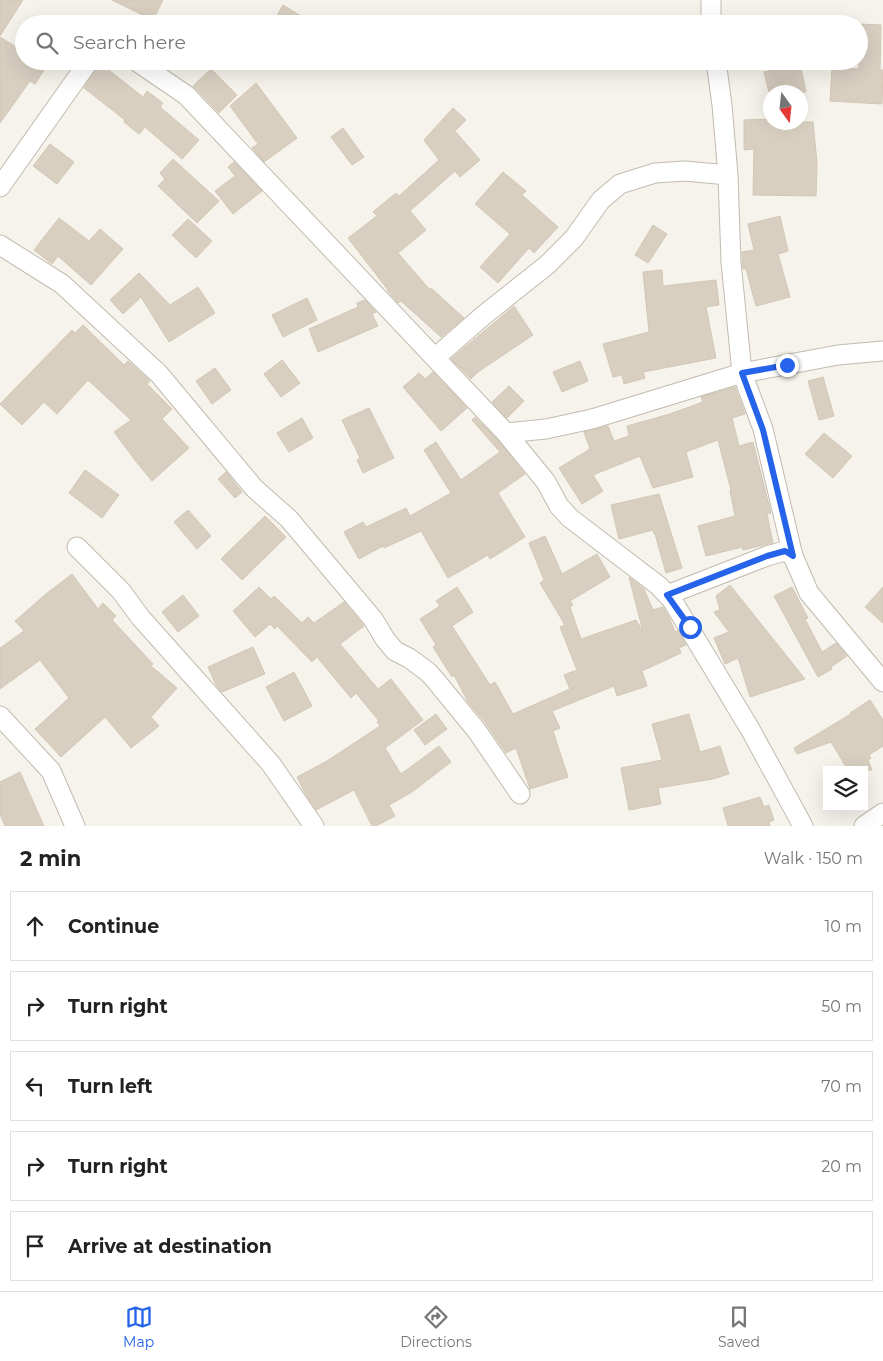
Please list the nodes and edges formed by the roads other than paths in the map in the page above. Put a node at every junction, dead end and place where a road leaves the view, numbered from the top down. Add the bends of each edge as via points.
1 (711, 0) edge
2 (711, 15) edge
3 (83, 70) edge
4 (149, 70) edge
5 (717, 70) edge
6 (728, 175) junction
7 (0, 186) edge
8 (0, 245) edge
9 (883, 351) edge
10 (436, 357) junction
11 (742, 373) junction
12 (506, 433) junction
13 (77, 547) dead end
14 (793, 556) junction
15 (667, 595) junction
16 (883, 682) edge
17 (0, 716) edge
18 (520, 794) dead end
19 (883, 812) edge
20 (75, 826) edge
21 (314, 826) edge
22 (803, 826) edge
23 (864, 826) edge

1 - 2 street
3 - 7 street
4 - 10 street via 186,95
5 - 6 street
6 - 10 street via 685,171 655,173 620,184 601,200 574,238 547,265
6 - 11 street via 730,262
8 - 18 street via 62,284 159,374 254,488 289,519 373,619 395,651 409,658 436,681 477,731
9 - 11 street via 838,355
10 - 12 street
11 - 12 street via 592,419
11 - 14 street via 763,430
12 - 15 street via 570,518
13 - 21 street via 121,591 141,618 271,764
14 - 15 street via 785,551 767,556
14 - 16 street via 809,594
15 - 22 street via 690,627 745,720
17 - 20 street via 51,770
19 - 23 street

